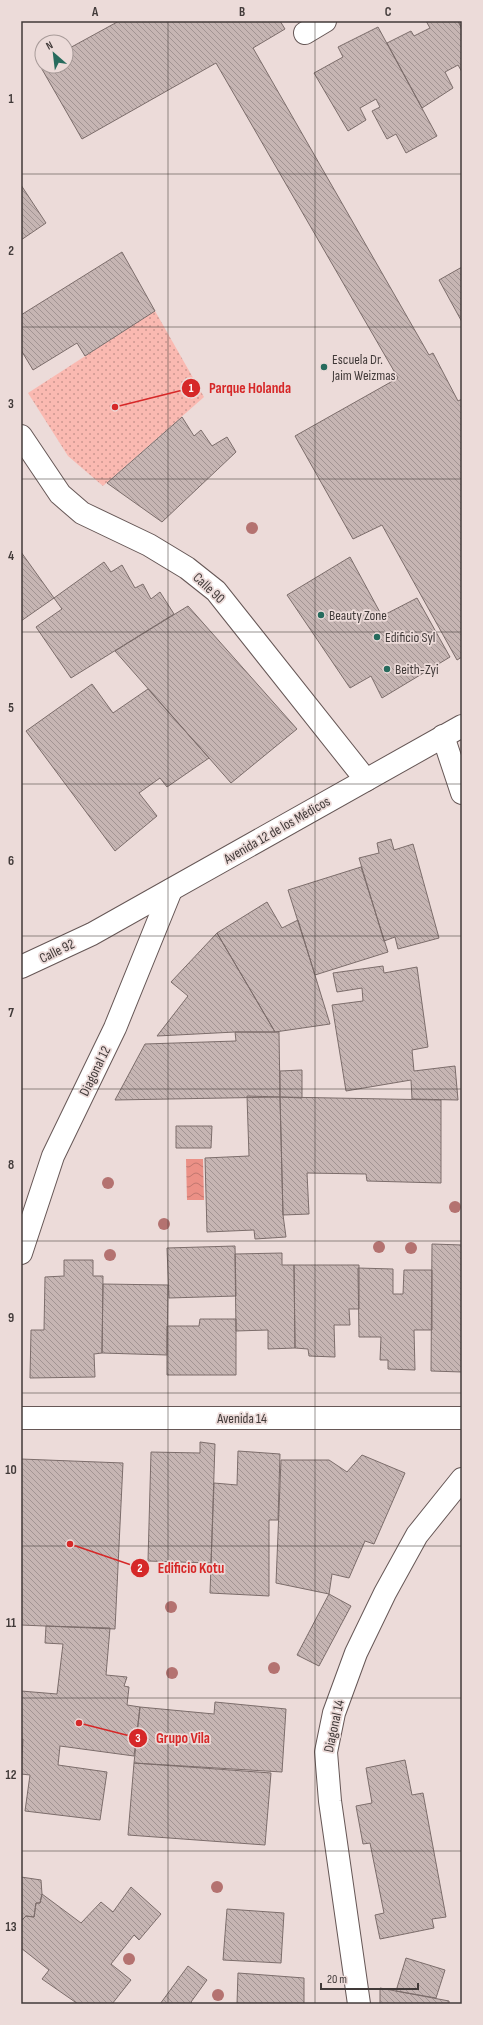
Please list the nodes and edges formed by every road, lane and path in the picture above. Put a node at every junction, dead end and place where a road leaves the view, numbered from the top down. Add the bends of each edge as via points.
1 (325, 21) edge
2 (305, 33) dead end
3 (21, 436) edge
4 (462, 726) edge
5 (443, 736) junction
6 (366, 780) junction
7 (462, 793) edge
8 (171, 890) junction
9 (92, 934) joint
10 (21, 967) edge
11 (21, 1253) edge
12 (21, 1418) edge
13 (462, 1418) edge
14 (462, 1479) edge
15 (358, 2004) edge

1 - 2 street
3 - 6 street, Calle 90 via 60,494 82,513 149,545 187,568 216,591
4 - 5 street, Avenida 12 de los Médicos
5 - 6 street, Avenida 12 de los Médicos
5 - 7 street
6 - 8 street, Avenida 12 de los Médicos
8 - 9 street, Avenida 12 de los Médicos
8 - 11 street, Diagonal 12 via 115,1028 53,1156
9 - 10 street, Calle 92
12 - 13 street, Avenida 14
14 - 15 street, Diagonal 14 via 417,1535 388,1586 356,1654 334,1713 326,1752 330,1801

